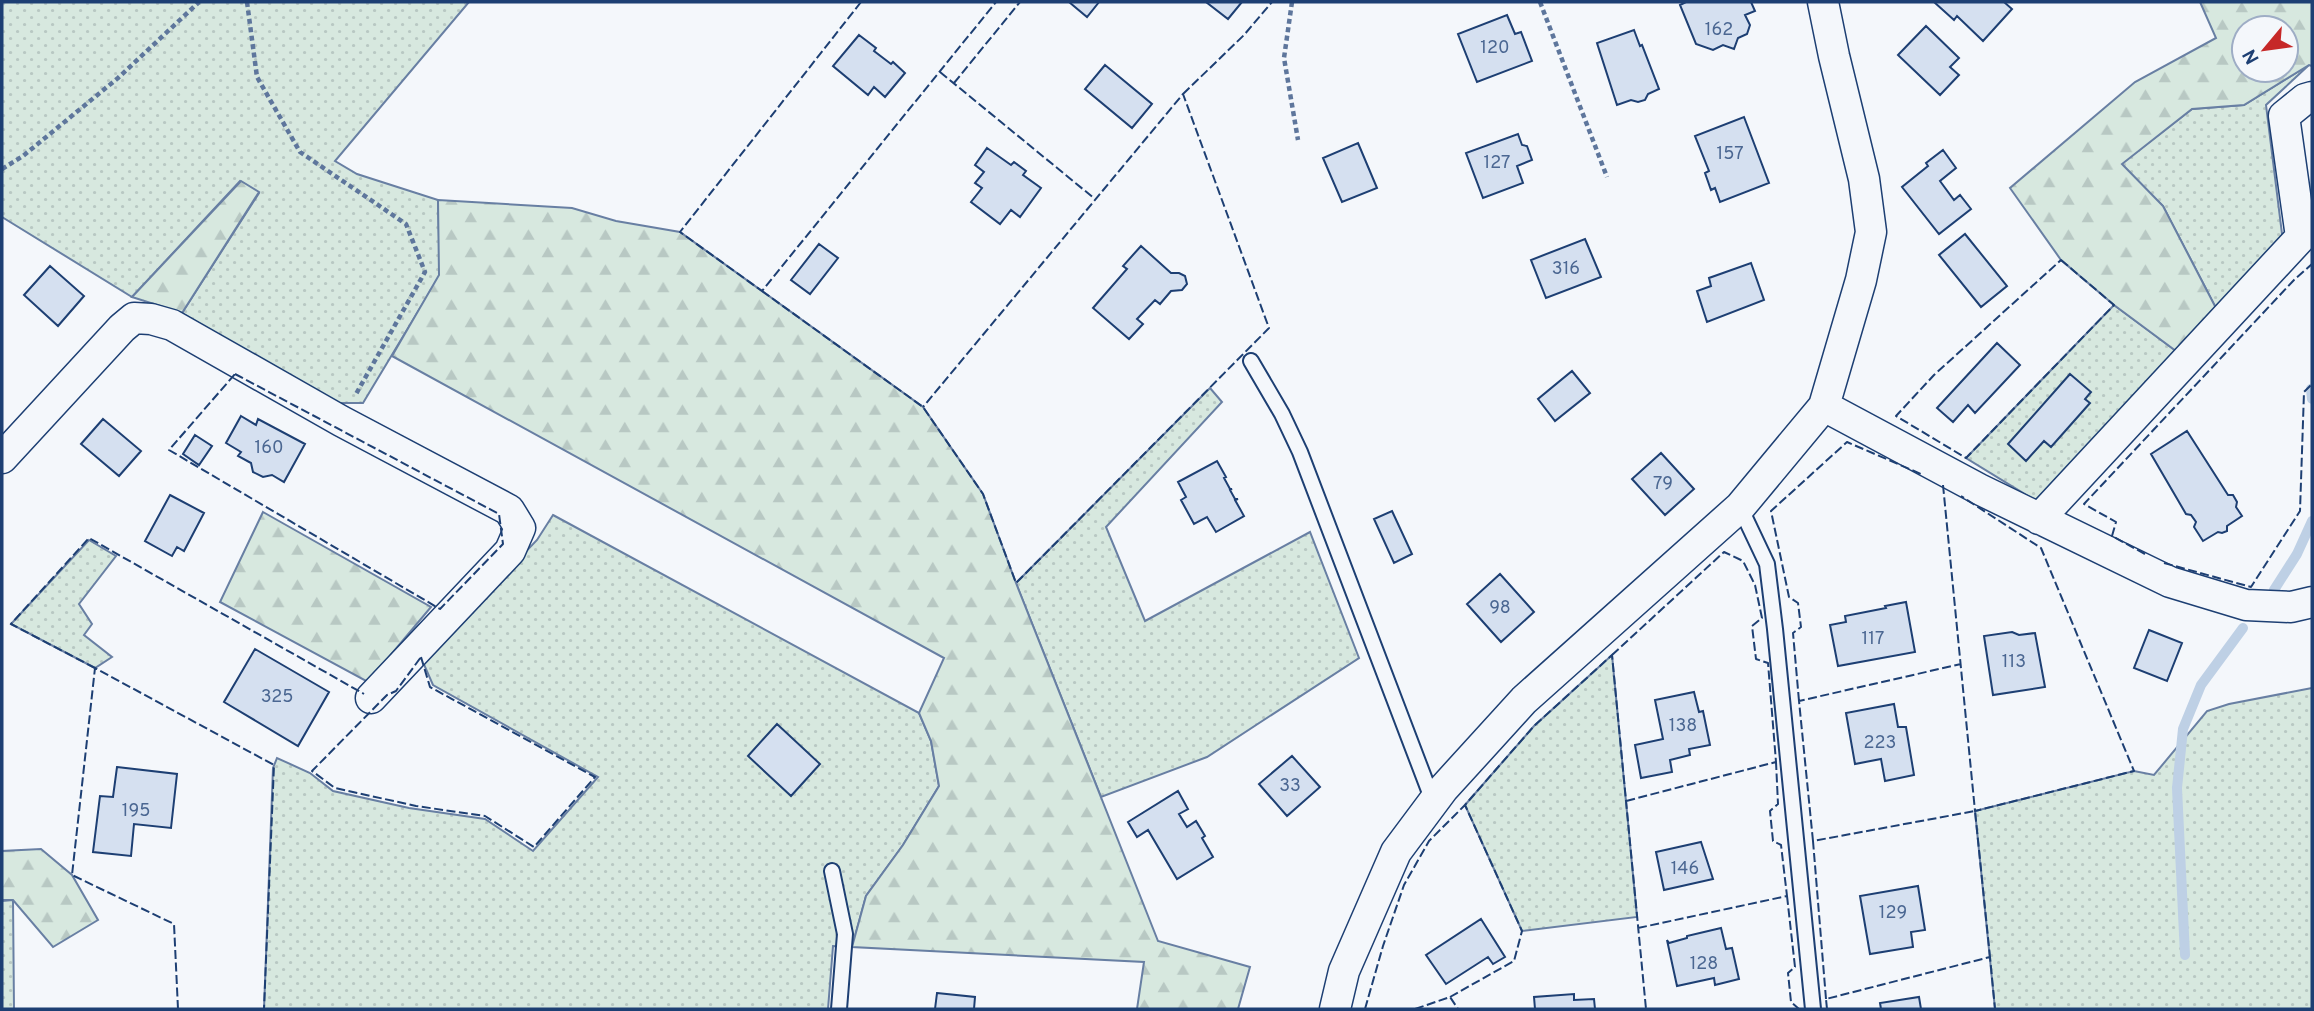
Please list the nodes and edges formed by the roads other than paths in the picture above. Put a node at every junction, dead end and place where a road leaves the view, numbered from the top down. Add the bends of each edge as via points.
1 (1823, 2) edge
2 (2312, 97) edge
3 (1251, 361) dead end
4 (1824, 405) junction
5 (2, 458) edge
6 (1740, 507) junction
7 (2039, 519) junction
8 (2312, 602) edge
9 (371, 698) dead end
10 (1433, 802) junction
11 (832, 871) dead end
12 (839, 1009) edge
13 (1335, 1009) edge
14 (1812, 1009) edge

1 - 4 street via 1864,178 1871,232
2 - 7 street via 2284,116 2301,237
3 - 10 lane via 1300,452
4 - 6 street
4 - 7 street
5 - 9 street via 122,328 134,318 151,319 172,325 509,510 520,528 510,551
6 - 10 street via 1524,700
6 - 14 lane via 1767,564
7 - 8 street via 2195,590 2246,605 2291,607
10 - 13 street via 1396,852 1344,971
11 - 12 lane via 845,934

